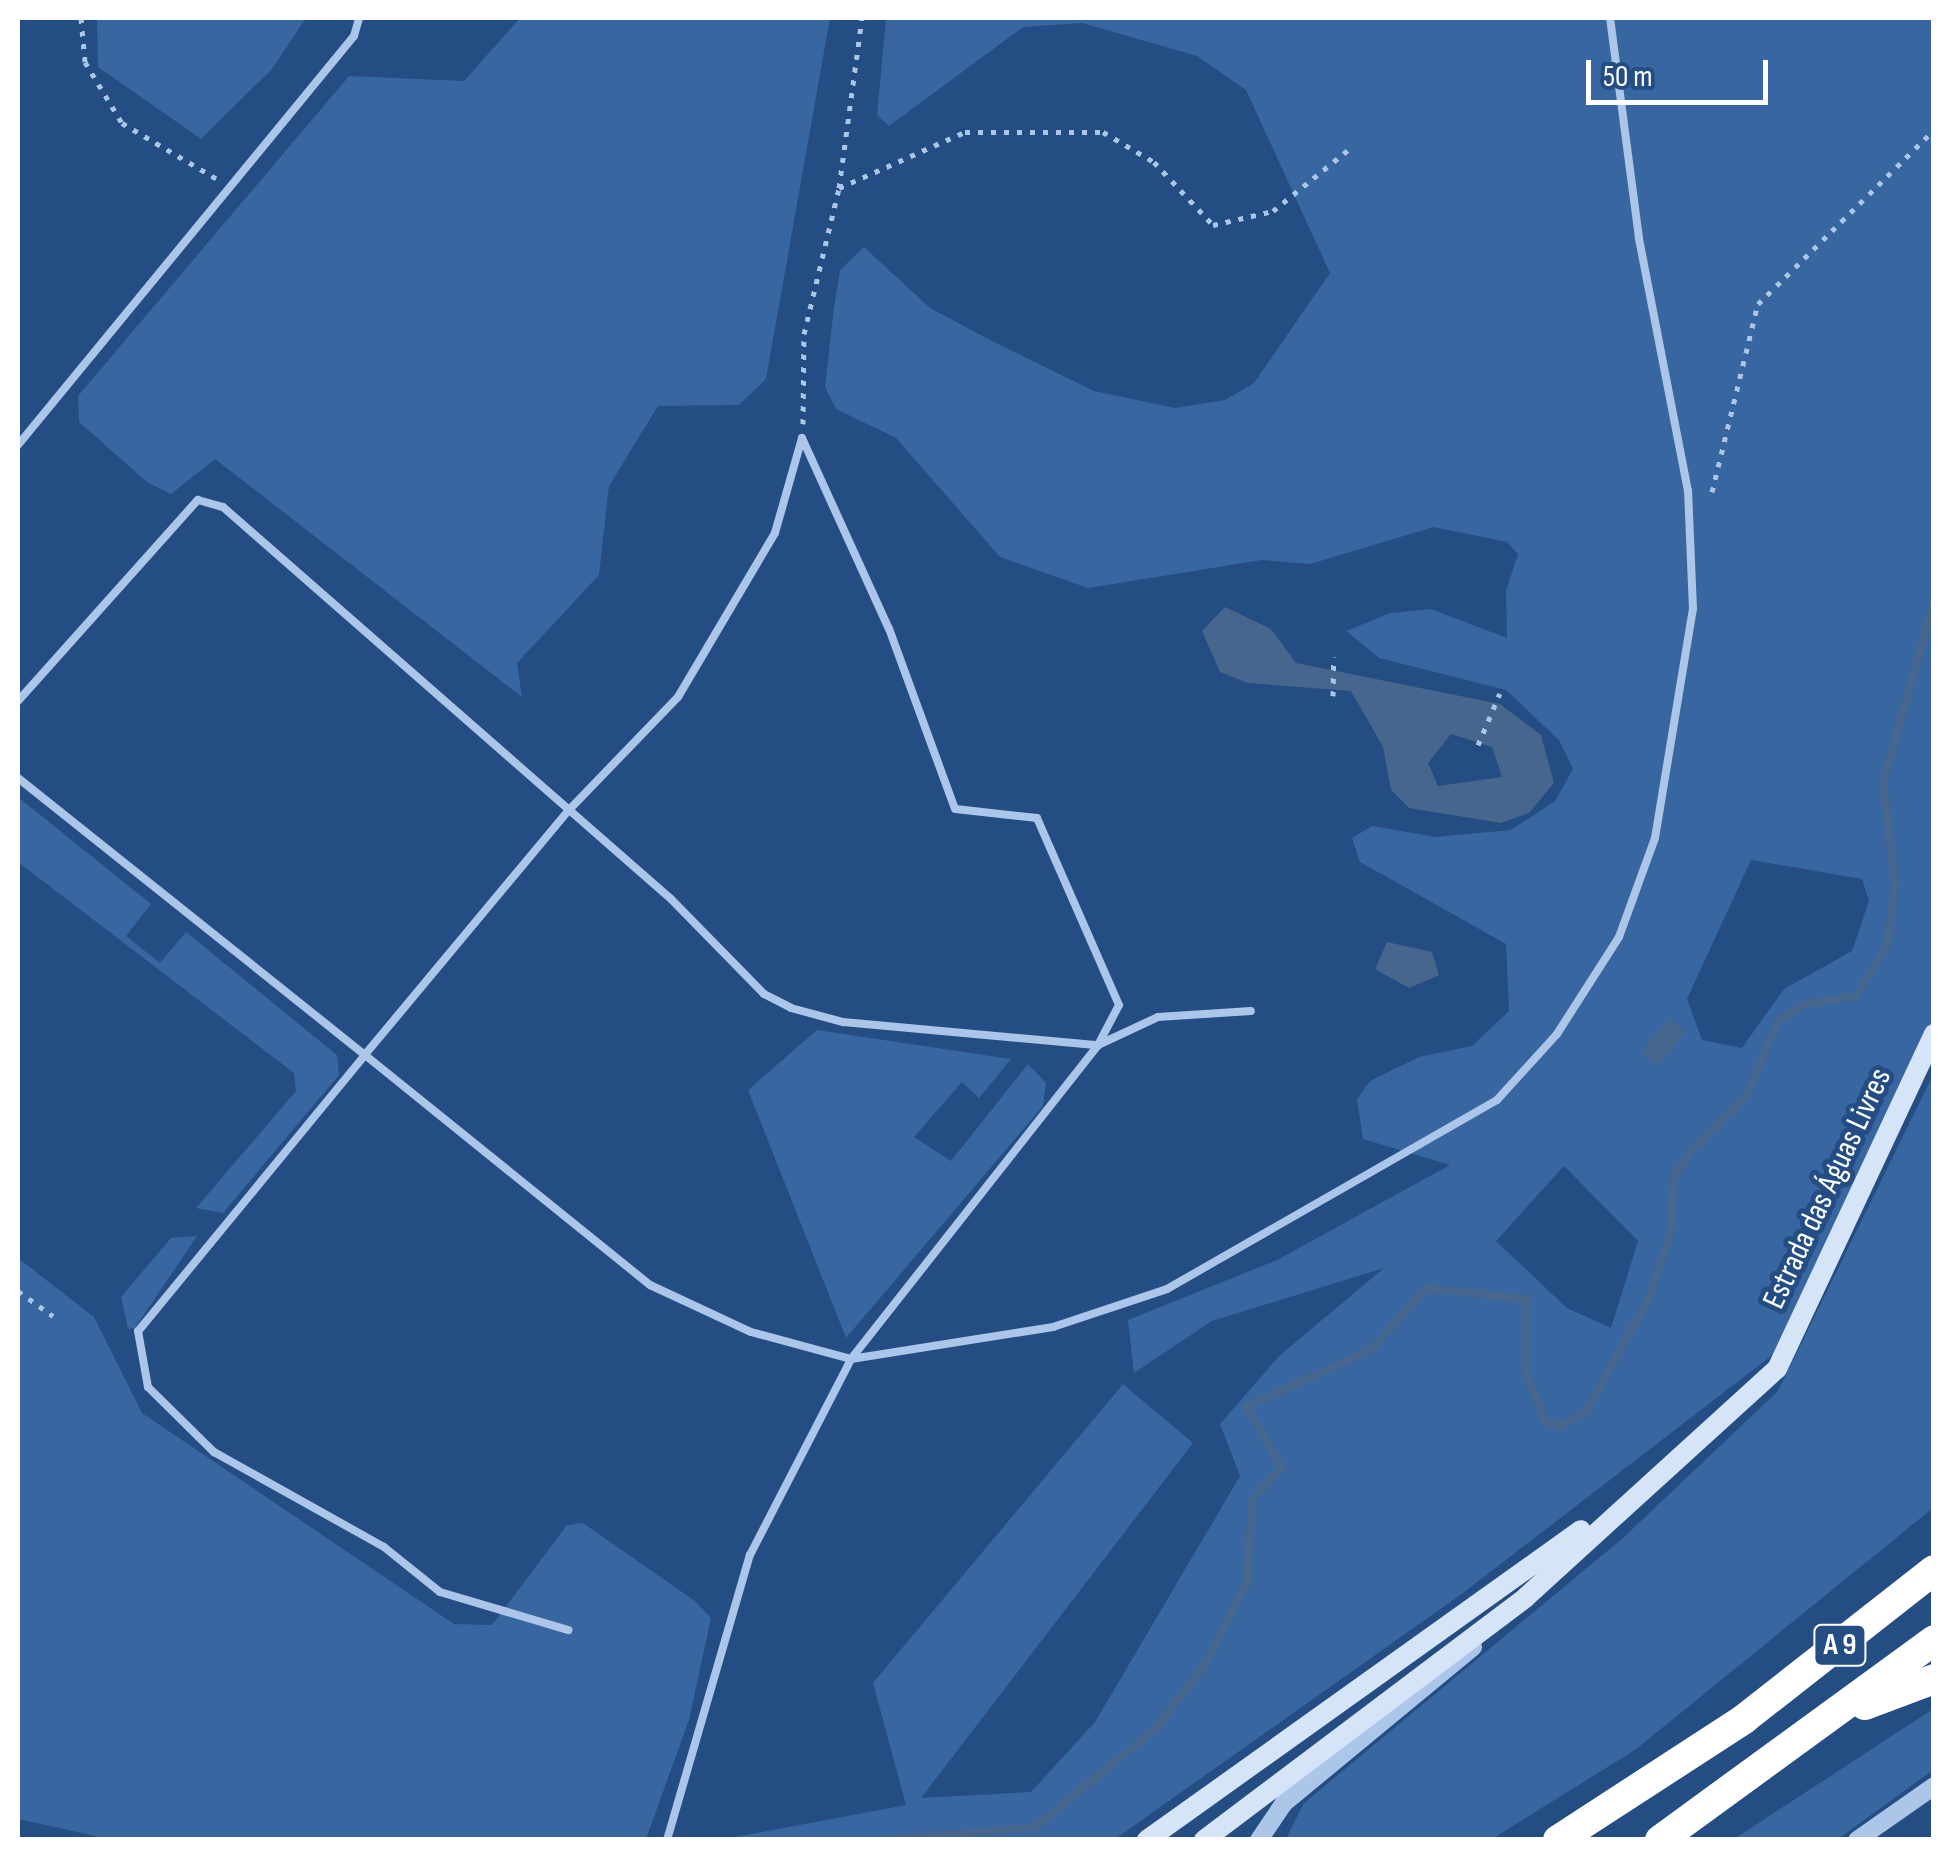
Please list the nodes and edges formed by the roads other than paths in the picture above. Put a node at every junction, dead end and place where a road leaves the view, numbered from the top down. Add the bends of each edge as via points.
1 (359, 18) edge
2 (1610, 18) edge
3 (18, 445) edge
4 (18, 701) edge
5 (18, 778) edge
6 (568, 811) junction
7 (1250, 1011) dead end
8 (1934, 1034) edge
9 (1098, 1044) junction
10 (365, 1055) junction
11 (852, 1358) junction
12 (1640, 1488) junction
13 (1934, 1570) edge
14 (1526, 1597) junction
15 (568, 1630) dead end
16 (1934, 1640) edge
17 (1934, 1680) edge
18 (1843, 1713) junction
19 (1934, 1786) edge
20 (1154, 1837) edge
21 (667, 1840) edge
22 (1204, 1840) edge
23 (1259, 1840) edge
24 (1558, 1840) edge
25 (1660, 1840) edge
26 (1857, 1840) edge

1 - 3 lane via 354,36
2 - 11 lane via 1639,238 1688,491 1694,610 1658,822 1619,937 1557,1034 1497,1100 1167,1289 1053,1326
4 - 6 lane via 198,500 223,507
5 - 10 lane
6 - 9 lane via 764,994 792,1008 843,1022
6 - 9 lane via 678,697 732,618 776,533 802,438 889,628 955,809 1037,818 1119,1006
6 - 10 lane
7 - 9 lane via 1158,1018
8 - 12 main road, Estrada das Águas Livres via 1777,1368
9 - 11 lane
10 - 11 lane via 650,1285 751,1332
10 - 15 lane via 138,1331 148,1386 214,1452 384,1547 440,1592
11 - 21 lane via 750,1555
12 - 14 main road
12 - 20 main road
13 - 24 highway, A 9 via 1744,1719
14 - 22 main road
14 - 23 street via 1284,1803
16 - 18 highway, A 9
17 - 18 highway
18 - 25 highway, A 9
19 - 26 street

